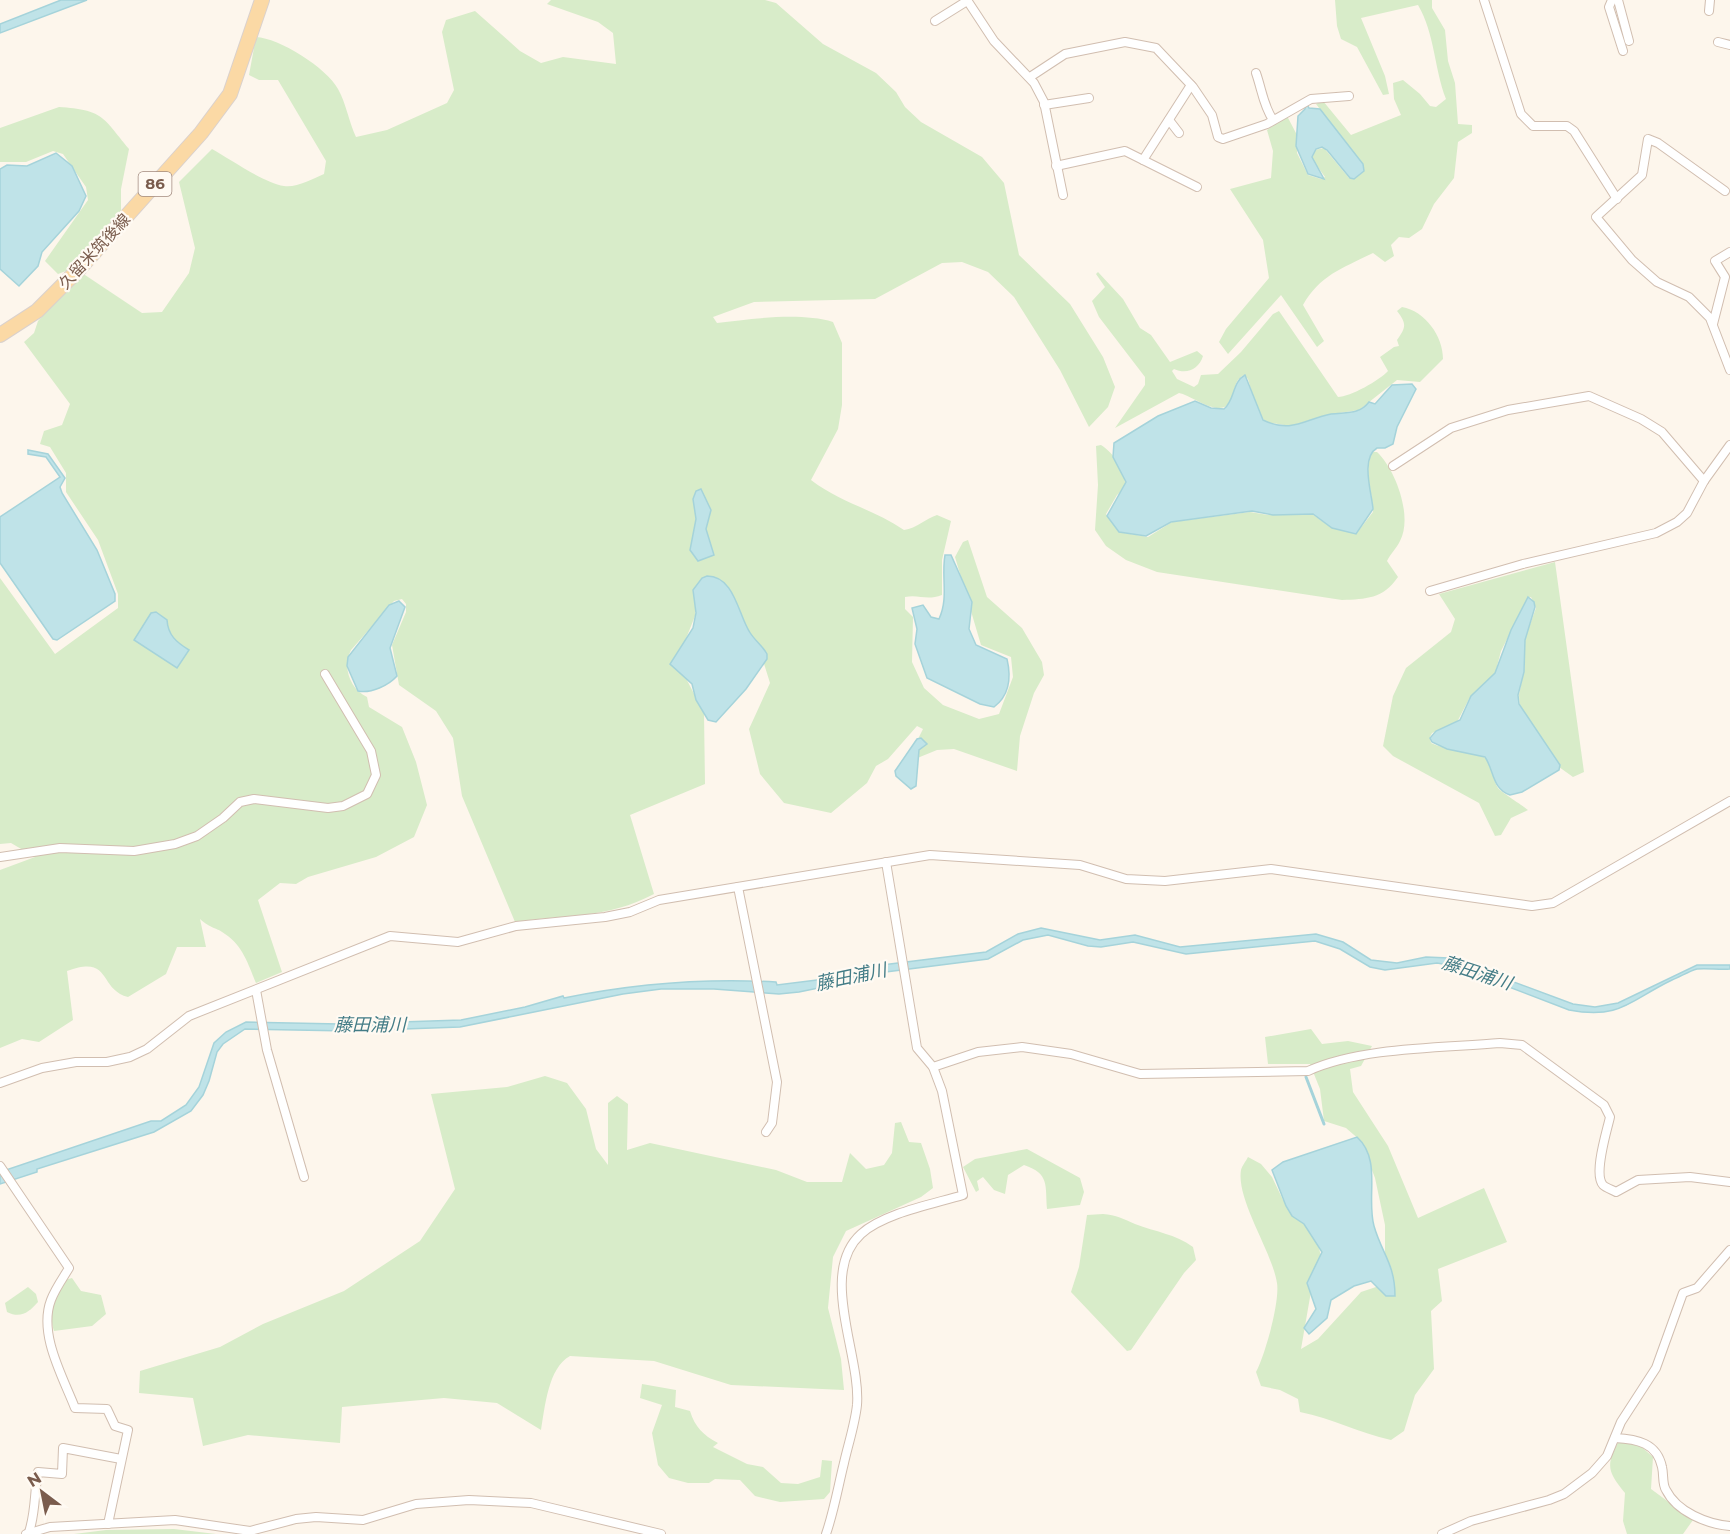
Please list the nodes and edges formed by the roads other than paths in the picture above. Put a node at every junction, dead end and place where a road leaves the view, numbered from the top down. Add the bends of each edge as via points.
1 (262, 0) edge
2 (967, 0) edge
3 (1484, 0) edge
4 (1612, 0) edge
5 (1618, 0) edge
6 (1710, 0) edge
7 (1709, 11) dead end
8 (935, 21) dead end
9 (1629, 41) dead end
10 (1718, 42) dead end
11 (1730, 45) edge
12 (1623, 51) dead end
13 (1256, 73) dead end
14 (1029, 77) junction
15 (1191, 85) junction
16 (1349, 96) dead end
17 (1089, 98) dead end
18 (1044, 105) junction
19 (1168, 120) junction
20 (1273, 120) junction
21 (1179, 133) dead end
22 (1143, 160) junction
23 (1056, 166) junction
24 (1197, 187) dead end
25 (1725, 191) dead end
26 (1063, 195) dead end
27 (1617, 199) junction
28 (1730, 252) edge
29 (1728, 277) edge
30 (1713, 324) junction
31 (0, 334) edge
32 (1730, 370) edge
33 (1730, 445) edge
34 (1393, 466) dead end
35 (1704, 481) junction
36 (1430, 591) dead end
37 (325, 674) dead end
38 (1730, 801) edge
39 (0, 857) edge
40 (886, 862) junction
41 (738, 887) junction
42 (256, 990) junction
43 (933, 1067) junction
44 (0, 1083) edge
45 (766, 1132) dead end
46 (0, 1166) edge
47 (304, 1177) dead end
48 (1730, 1182) edge
49 (1730, 1250) edge
50 (1615, 1438) junction
51 (122, 1459) junction
52 (108, 1524) junction
53 (1730, 1526) edge
54 (27, 1533) edge
55 (661, 1534) edge
56 (826, 1534) edge
57 (1442, 1534) edge

1 - 31 main road, 久留米筑後線 / 86 via 230,94 201,133 37,311
2 - 8 street
2 - 14 street via 994,41
3 - 27 street via 1521,114 1533,126 1567,126 1574,132
4 - 12 street via 1609,7
5 - 9 street
6 - 7 street
10 - 11 street
13 - 20 street via 1263,104
14 - 15 street via 1065,54 1125,42 1156,48
14 - 18 street
15 - 19 street
15 - 20 street via 1223,139
16 - 20 street via 1311,99
17 - 18 street
18 - 23 street
19 - 21 street
19 - 22 street
22 - 23 street via 1116,151
22 - 24 street
23 - 26 street
25 - 27 street via 1648,139 1642,175
27 - 30 street via 1596,217 1632,260 1657,282 1689,297
28 - 29 street via 1715,261
29 - 30 street
30 - 32 street
33 - 35 street
34 - 35 street via 1451,428 1508,410 1589,396 1662,432
35 - 36 street via 1687,513 1656,533 1522,564
37 - 39 street via 371,751 376,775 367,794 343,806 327,808 240,802 197,836 176,844 134,851 60,848
38 - 40 street via 1553,903 1532,906 1271,869 1165,881 1126,879 1080,865 1019,860 930,855
40 - 41 street
40 - 43 street via 917,1048
41 - 42 street via 659,900 605,917 527,925 458,942 390,936
41 - 45 street via 777,1082 772,1123
42 - 44 street via 189,1016 147,1049 130,1057 42,1068
42 - 47 street via 267,1050
43 - 48 street via 978,1052 1022,1047 1071,1054 1140,1074 1308,1071 1330,1061 1368,1055 1500,1043 1521,1045 1604,1105 1610,1117 1600,1177 1606,1186 1617,1192 1638,1180 1690,1177
43 - 56 street via 942,1091 963,1195 888,1219 862,1233 849,1249 841,1287 856,1366 857,1406
46 - 51 street via 69,1268 51,1299 46,1317 56,1360 75,1408 107,1409 115,1426 128,1430
49 - 50 street via 1698,1288 1683,1293 1656,1368 1620,1422
50 - 53 street via 1640,1440 1651,1447 1662,1467 1665,1489 1673,1500 1707,1522
50 - 57 street via 1607,1456 1592,1473 1564,1494 1471,1521
51 - 52 street
51 - 54 street via 63,1448 62,1474 38,1472 34,1497 37,1509
52 - 54 street via 50,1527
52 - 55 street via 175,1520 250,1531 296,1519 363,1520 416,1504 469,1500 531,1503

